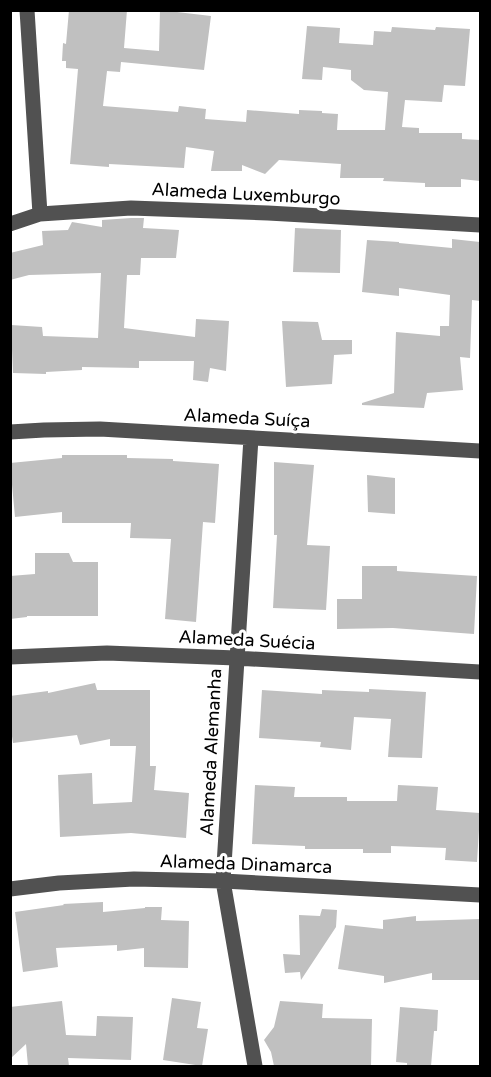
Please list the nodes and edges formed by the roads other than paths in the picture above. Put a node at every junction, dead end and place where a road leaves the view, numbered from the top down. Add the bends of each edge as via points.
1 (27, 10) edge
2 (40, 214) junction
3 (10, 224) edge
4 (480, 225) edge
5 (10, 432) edge
6 (251, 438) junction
7 (480, 451) edge
8 (10, 657) edge
9 (236, 658) junction
10 (480, 672) edge
11 (223, 881) junction
12 (10, 889) edge
13 (480, 895) edge
14 (255, 1066) edge

1 - 2 street
2 - 3 street, Alameda Luxemburgo
2 - 4 street, Alameda Luxemburgo via 131,208
5 - 6 street, Alameda Suíça via 100,429
6 - 7 street, Alameda Suíça
6 - 9 street, Alameda Alemanha
8 - 9 street, Alameda Suécia via 107,653
9 - 10 street, Alameda Suécia
9 - 11 street, Alameda Alemanha
11 - 12 street, Alameda Dinamarca via 134,879
11 - 13 street, Alameda Dinamarca
11 - 14 street, Alameda Alemanha

